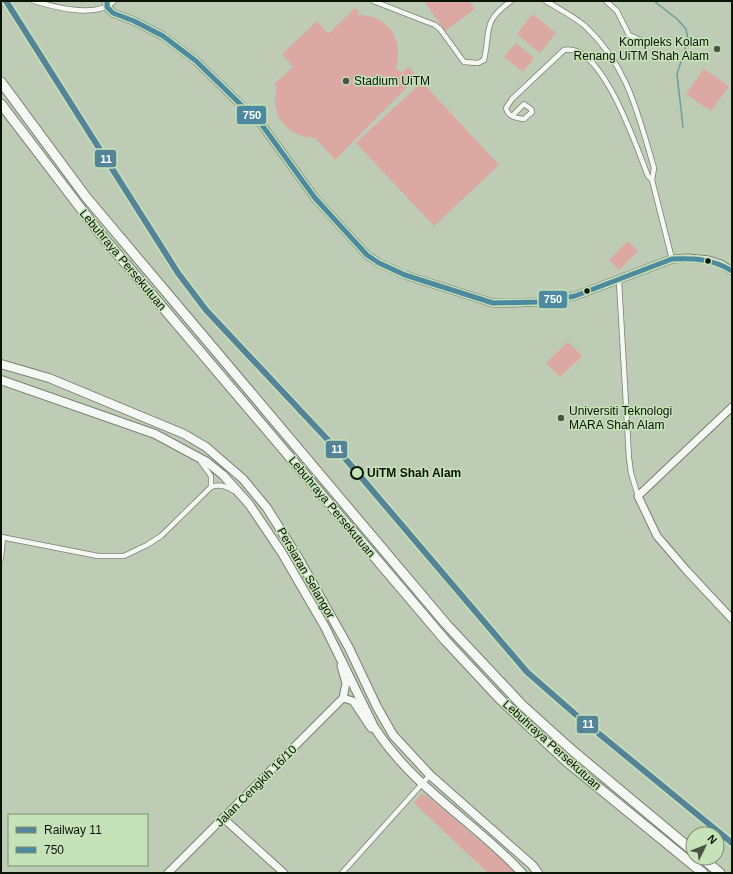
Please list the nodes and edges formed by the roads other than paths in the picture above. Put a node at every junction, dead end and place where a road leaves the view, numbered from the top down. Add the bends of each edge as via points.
1 (34, 1) edge
2 (114, 1) edge
3 (373, 1) edge
4 (512, 1) edge
5 (546, 1) edge
6 (606, 1) edge
7 (107, 4) edge
8 (647, 43) dead end
9 (1, 77) edge
10 (1, 82) edge
11 (1, 104) edge
12 (23, 110) junction
13 (512, 116) dead end
14 (652, 180) junction
15 (672, 260) junction
16 (731, 268) edge
17 (619, 281) junction
18 (1, 364) edge
19 (1, 380) edge
20 (732, 408) edge
21 (186, 449) junction
22 (211, 487) junction
23 (638, 496) junction
24 (244, 497) junction
25 (2, 537) edge
26 (1, 558) edge
27 (732, 619) edge
28 (336, 649) junction
29 (343, 698) junction
30 (384, 742) junction
31 (430, 775) junction
32 (422, 785) junction
33 (223, 818) junction
34 (685, 844) edge
35 (712, 866) edge
36 (521, 872) edge
37 (168, 873) edge
38 (284, 873) edge
39 (342, 873) edge
40 (538, 873) edge
41 (703, 873) edge
42 (720, 873) edge

1 - 7 street via 58,8 99,10
2 - 7 street
3 - 4 street via 435,25 464,62 478,63 484,60 490,22 495,14
5 - 14 street via 585,26 624,76 654,168
6 - 8 street via 617,11 629,35
7 - 17 street via 112,13 163,36 196,61 262,125 315,198 367,255 379,263 442,288 493,302 538,302 575,296
9 - 12 highway
10 - 12 highway, Lebuhraya Persekutuan
11 - 41 highway, Lebuhraya Persekutuan via 98,231 445,640 499,698 566,761
12 - 34 highway, Lebuhraya Persekutuan via 86,197 451,630 522,705
13 - 14 street via 506,108 512,99 564,50 576,51 605,78
14 - 15 street
15 - 16 street via 709,260
15 - 17 street
17 - 23 street via 629,458
18 - 31 main road, Persiaran Selangor via 49,378 184,434 206,447 243,479 267,508 299,559 349,648 385,723 397,741
19 - 21 main road, Persiaran Selangor via 155,434
20 - 23 street
21 - 22 street via 208,469 212,476
21 - 24 main road, Persiaran Selangor via 207,462
22 - 24 street via 226,486
22 - 25 street via 161,536 124,556 98,556
23 - 27 street via 657,536
24 - 28 main road, Persiaran Selangor via 282,553
25 - 26 street
28 - 29 street via 346,683
28 - 30 main road, Persiaran Selangor via 374,727
29 - 30 street via 353,701
29 - 33 street, Jalan Cengkih 16/10
30 - 32 main road, Persiaran Selangor
31 - 32 street
31 - 40 main road, Persiaran Selangor
32 - 36 main road, Persiaran Selangor
32 - 39 street
33 - 37 street, Jalan Cengkih 16/10
33 - 38 street
35 - 42 highway

